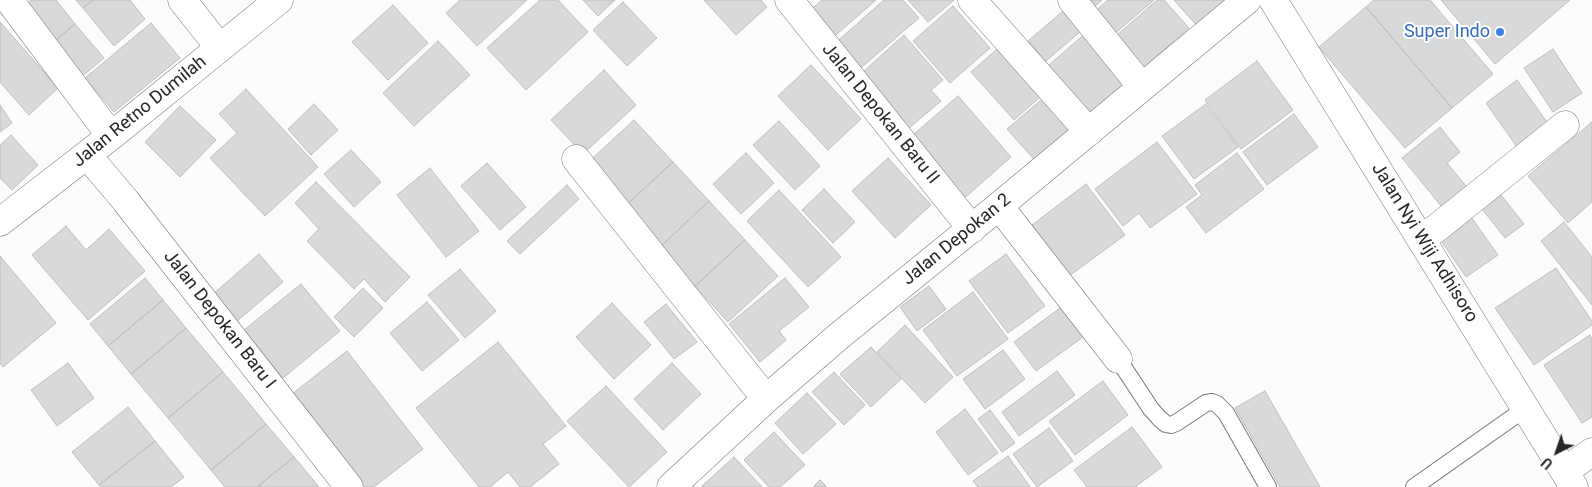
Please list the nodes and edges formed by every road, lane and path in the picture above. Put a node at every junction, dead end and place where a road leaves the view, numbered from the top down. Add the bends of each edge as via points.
1 (9, 0) edge
2 (182, 0) edge
3 (279, 0) edge
4 (789, 0) edge
5 (972, 0) edge
6 (1072, 0) edge
7 (1247, 0) edge
8 (1273, 0) edge
9 (220, 48) junction
10 (1142, 87) junction
11 (1565, 125) dead end
12 (1089, 132) junction
13 (111, 136) junction
14 (87, 155) junction
15 (576, 159) dead end
16 (999, 206) junction
17 (0, 222) edge
18 (972, 228) junction
19 (1421, 239) junction
20 (1118, 359) joint
21 (766, 399) junction
22 (1526, 408) junction
23 (1592, 452) edge
24 (1569, 479) edge
25 (349, 487) edge
26 (672, 487) edge
27 (1268, 487) edge
28 (1414, 487) edge

1 - 13 street
2 - 9 street
3 - 9 street, Jalan Retno Dumilah
4 - 18 street, Jalan Depokan Baru II
5 - 12 street
6 - 10 street
7 - 10 street, Jalan Depokan 2
8 - 19 street, Jalan Nyi Wiji Adhisoro
9 - 13 street, Jalan Retno Dumilah
10 - 12 street, Jalan Depokan 2
11 - 19 street
12 - 16 street, Jalan Depokan 2
13 - 14 street, Jalan Retno Dumilah
14 - 17 street, Jalan Retno Dumilah
14 - 25 street, Jalan Depokan Baru I
15 - 21 street
16 - 18 street, Jalan Depokan 2
16 - 20 street
18 - 21 street, Jalan Depokan 2
19 - 22 street, Jalan Nyi Wiji Adhisoro
20 - 27 lane via 1166,424 1176,423 1206,403 1218,404
21 - 26 street, Jalan Depokan 2
22 - 24 street, Jalan Nyi Wiji Adhisoro
22 - 28 lane
23 - 24 street

